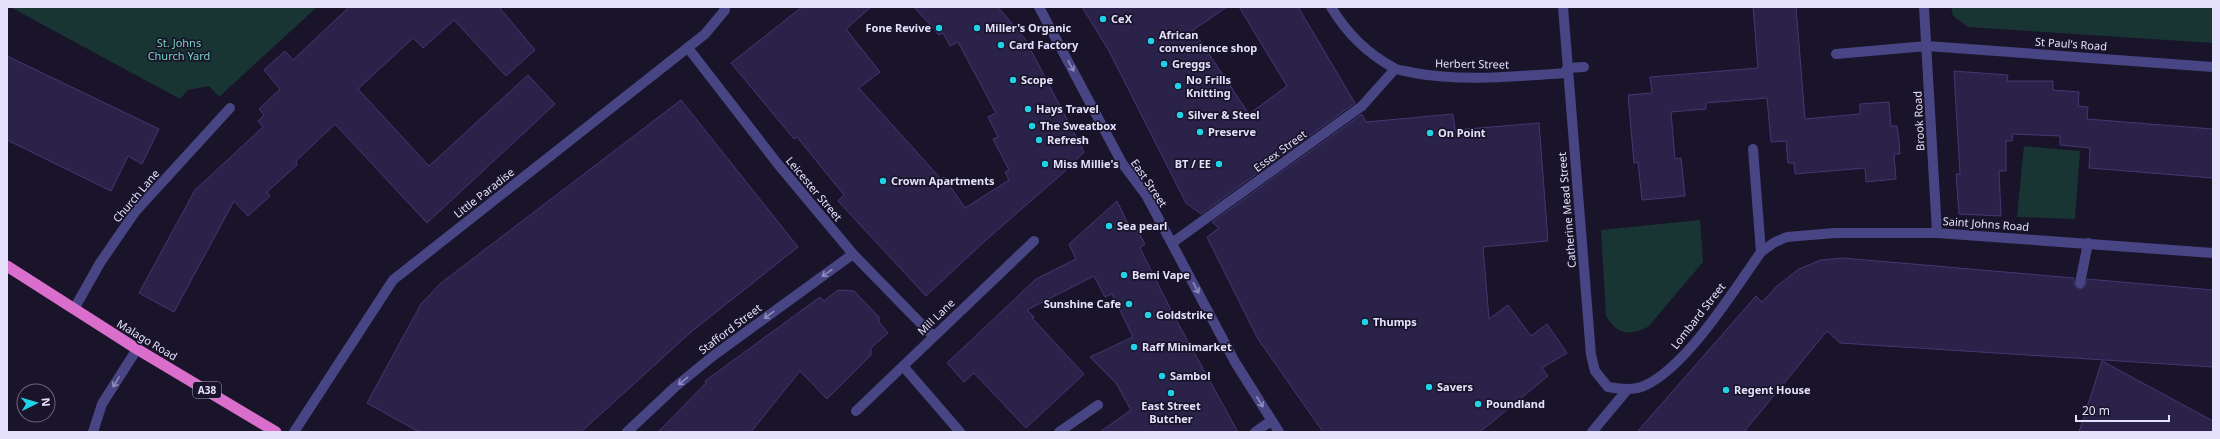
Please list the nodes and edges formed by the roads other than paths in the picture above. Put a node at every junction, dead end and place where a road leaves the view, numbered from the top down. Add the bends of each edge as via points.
1 (1039, 7) edge
2 (1331, 7) edge
3 (1563, 7) edge
4 (1924, 7) edge
5 (727, 8) edge
6 (1927, 46) junction
7 (688, 48) junction
8 (1836, 54) dead end
9 (1584, 67) dead end
10 (2213, 67) edge
11 (1395, 69) junction
12 (1567, 71) junction
13 (230, 108) dead end
14 (1754, 149) dead end
15 (1938, 233) junction
16 (1034, 241) dead end
17 (1172, 243) junction
18 (2088, 243) junction
19 (1762, 252) junction
20 (2213, 253) edge
21 (853, 254) junction
22 (7, 266) edge
23 (2080, 283) dead end
24 (74, 310) junction
25 (934, 336) junction
26 (137, 349) junction
27 (903, 366) junction
28 (1627, 390) junction
29 (1098, 405) dead end
30 (856, 411) dead end
31 (1271, 421) junction
32 (93, 432) edge
33 (276, 432) edge
34 (294, 432) edge
35 (627, 432) edge
36 (960, 432) edge
37 (1059, 432) edge
38 (1255, 432) edge
39 (1279, 432) edge
40 (1592, 432) edge

1 -> 17 street, East Street via 1122,163 1146,195
2 - 11 street, Herbert Street via 1341,25 1362,45
3 - 12 street, Catherine Mead Street
4 - 6 street, Brook Road
5 - 7 street, Little Paradise via 705,34
6 - 8 street, St Paul's Road
6 - 10 street, St Paul's Road
6 - 15 street, Brook Road
7 - 21 street, Leicester Street via 777,163
7 - 34 street, Little Paradise via 394,280
9 - 12 street, Herbert Street
11 - 12 street, Herbert Street via 1439,77 1486,78
11 - 17 street, Essex Street via 1362,106
12 - 28 street, Catherine Mead Street via 1591,355 1595,371 1608,387
13 - 24 street, Church Lane via 135,212 100,263
14 - 19 street
15 - 18 street, Saint Johns Road
15 - 19 street, Saint Johns Road via 1835,233 1787,236
16 - 25 street, Mill Lane
17 -> 31 street, East Street via 1235,362
18 - 20 street, Saint Johns Road
18 - 23 street
19 - 28 street, Lombard Street via 1689,350 1646,386
21 - 25 street, Leicester Street
21 -> 35 street, Stafford Street via 702,365
22 - 24 highway, Malago Road / A38
24 - 26 highway, Malago Road / A38
25 - 27 street, Mill Lane
26 -> 32 street via 102,404
26 - 33 highway, Malago Road / A38
27 - 30 street, Mill Lane
27 - 36 street
28 - 40 street
29 - 37 street
31 - 38 street
31 - 39 street, East Street

